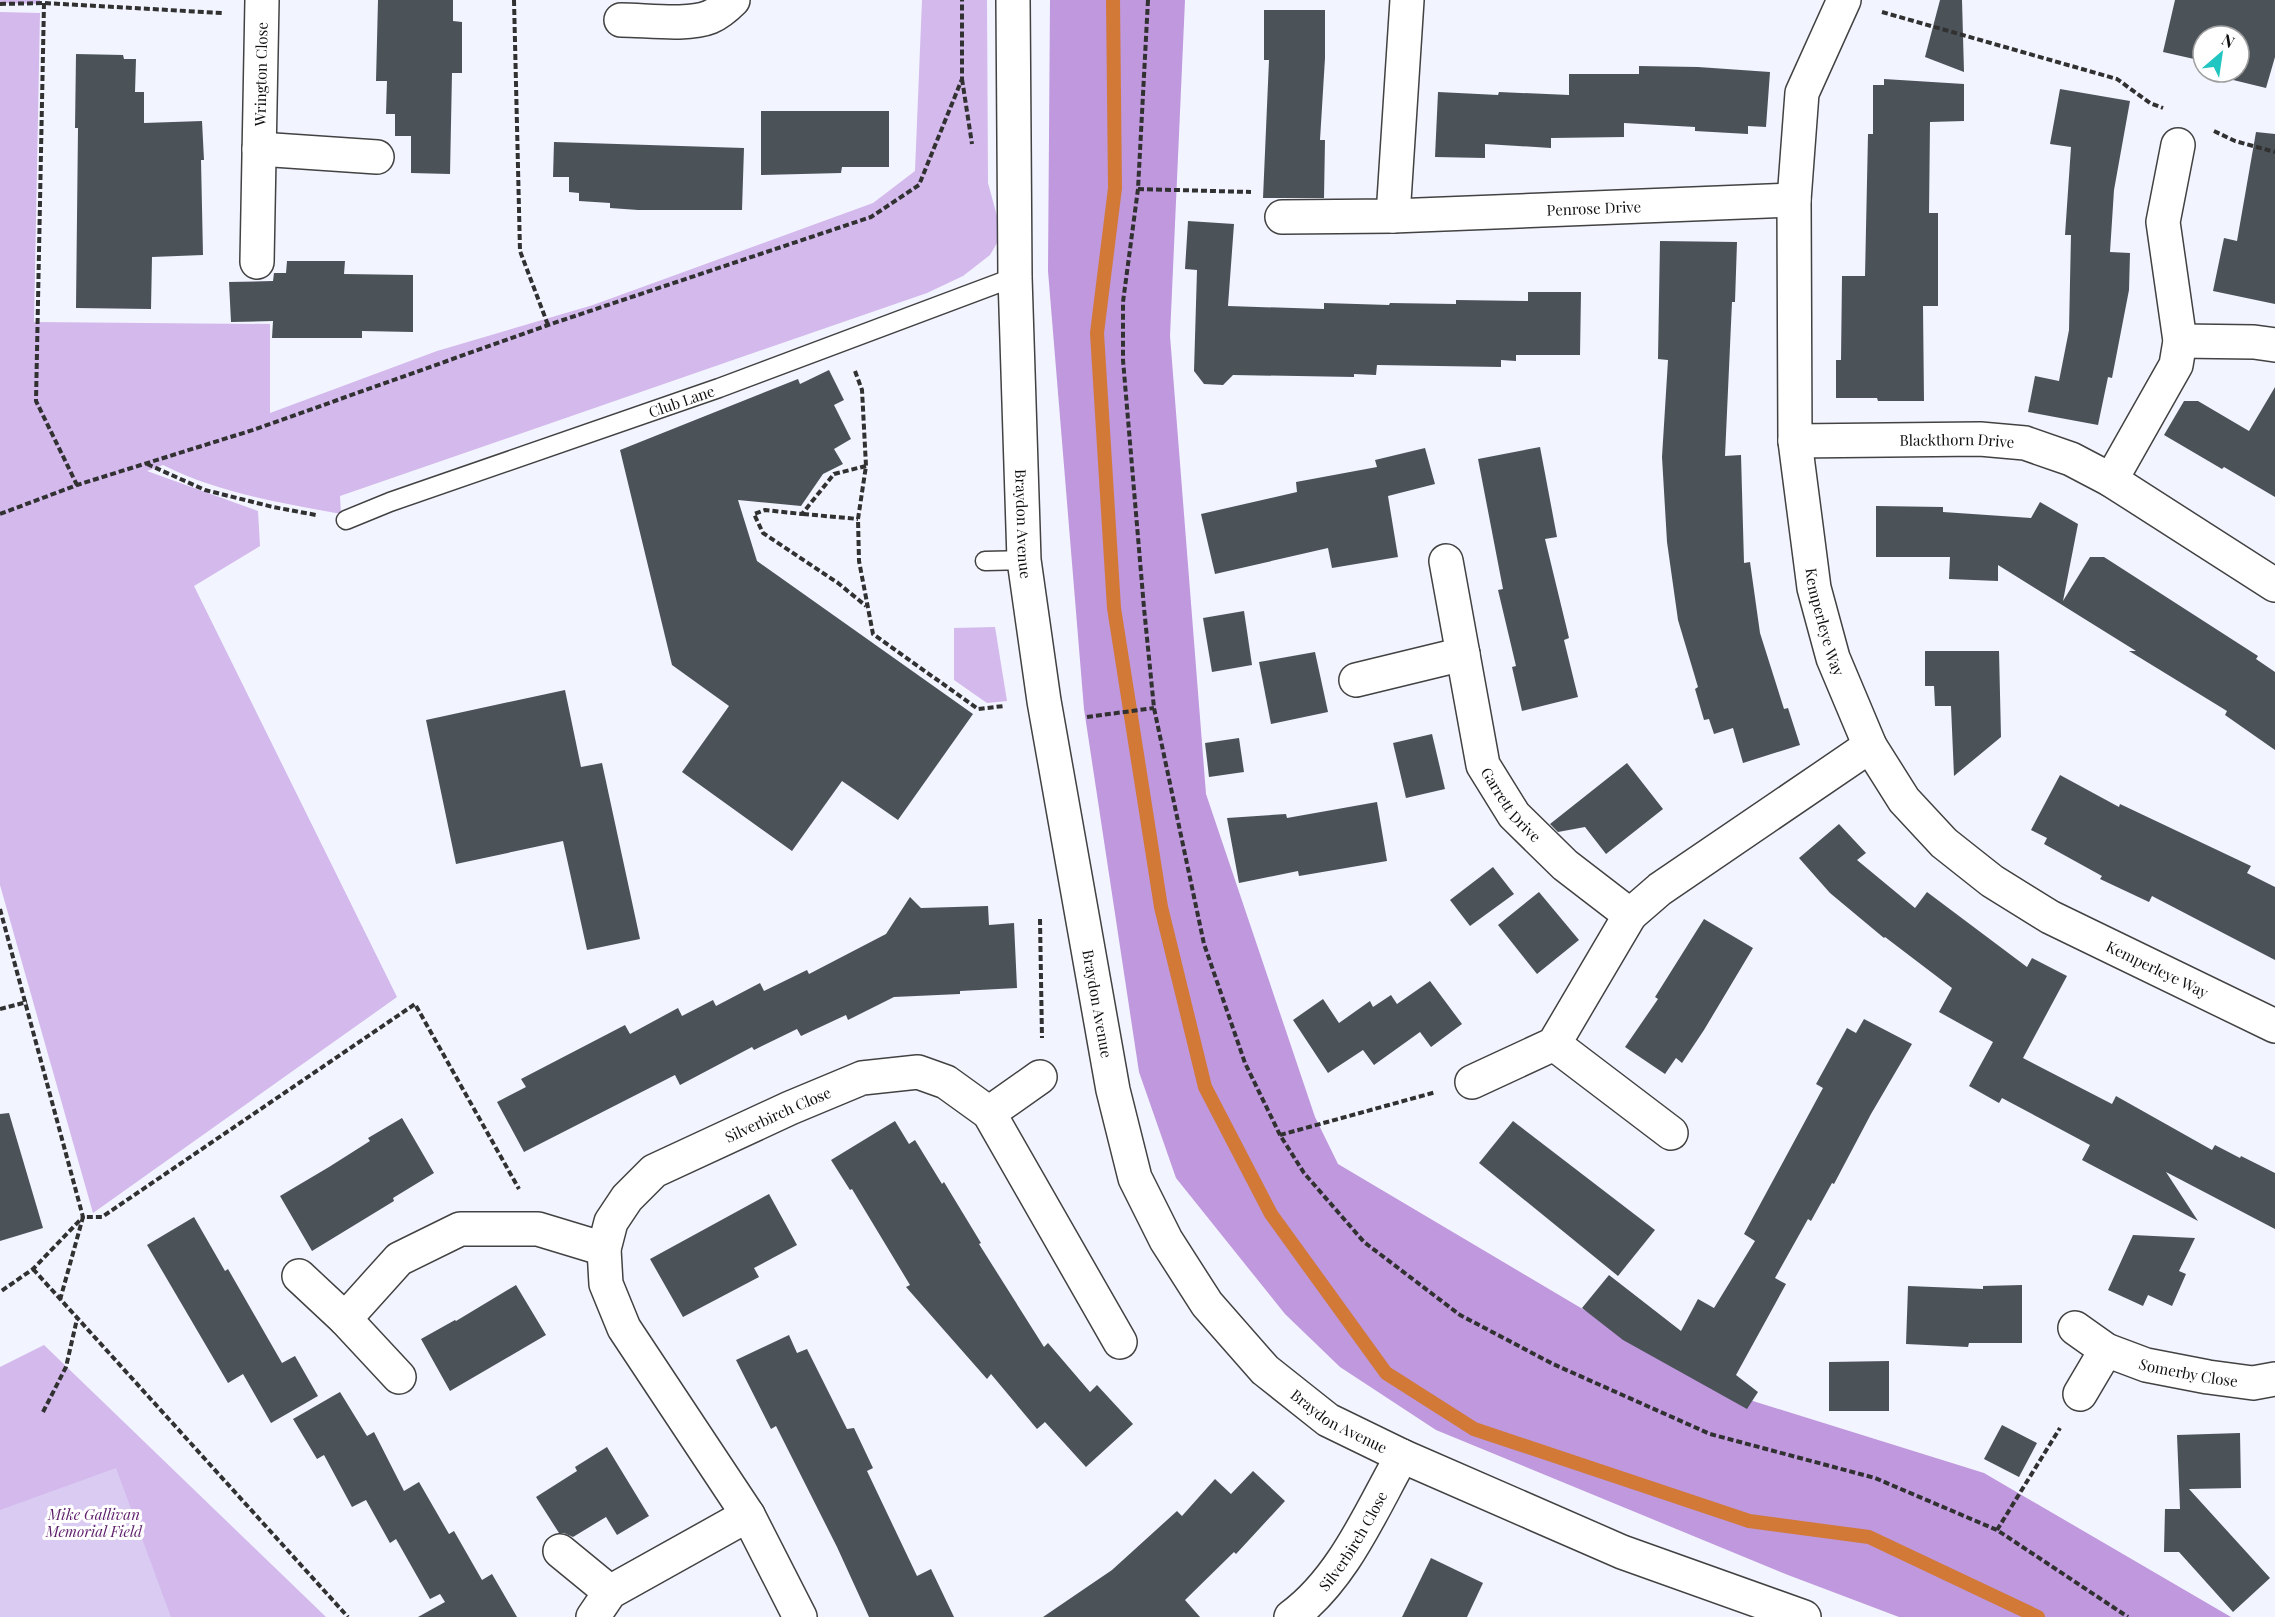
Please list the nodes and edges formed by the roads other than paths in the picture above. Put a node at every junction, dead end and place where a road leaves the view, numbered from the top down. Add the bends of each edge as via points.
1 (733, 0) edge
2 (1013, 0) edge
3 (1407, 0) edge
4 (1844, 0) edge
5 (262, 7) edge
6 (621, 20) dead end
7 (2191, 136) road end
8 (260, 149) junction
9 (377, 157) dead end
10 (1794, 200) junction
11 (1393, 216) junction
12 (1282, 217) road end
13 (258, 262) dead end
14 (1015, 277) junction
15 (2180, 341) junction
16 (2275, 345) edge
17 (1795, 441) junction
18 (2111, 480) junction
19 (346, 520) road end
20 (1024, 560) junction
21 (985, 561) dead end
22 (1446, 561) dead end
23 (2274, 581) edge
24 (1462, 654) junction
25 (1356, 680) dead end
26 (1870, 746) junction
27 (1630, 915) junction
28 (2275, 1026) edge
29 (1554, 1044) junction
30 (1040, 1077) dead end
31 (1472, 1082) road end
32 (989, 1113) junction
33 (1671, 1133) dead end
34 (604, 1249) junction
35 (299, 1276) dead end
36 (345, 1319) junction
37 (2075, 1328) dead end
38 (1120, 1342) dead end
39 (2106, 1350) junction
40 (399, 1377) dead end
41 (2275, 1379) edge
42 (2080, 1394) road end
43 (1402, 1456) junction
44 (748, 1515) junction
45 (560, 1551) dead end
46 (601, 1605) edge
47 (800, 1617) edge
48 (1291, 1617) edge
49 (1804, 1617) edge

1 - 6 street via 710,18
2 - 14 street, Braydon Avenue
3 - 11 street
4 - 10 street, Kemperleye Way via 1802,93
5 - 8 street, Wrington Close
7 - 15 street via 2163,222
8 - 9 street
8 - 13 street, Wrington Close
10 - 11 street, Penrose Drive
10 - 17 street, Kemperleye Way
11 - 12 street, Penrose Drive
14 - 19 lane, Club Lane
14 - 20 street, Braydon Avenue
15 - 16 street
15 - 18 street via 2176,365
17 - 18 street, Blackthorn Drive via 1980,439 2025,443 2071,459
17 - 26 street, Kemperleye Way via 1814,588 1833,658
18 - 23 street, Blackthorn Drive
20 - 21 lane
20 - 43 street, Braydon Avenue via 1044,701 1113,1090 1135,1178 1166,1240 1207,1304 1265,1370 1328,1420
22 - 24 street, Garrett Drive
24 - 25 street
24 - 27 street, Garrett Drive via 1483,765 1495,785 1515,815 1565,865
26 - 27 street via 1660,889
26 - 28 street, Kemperleye Way via 1904,800 1944,843 1992,881 2050,917
27 - 29 street
29 - 31 street
29 - 33 street
30 - 32 street
32 - 34 street, Silverbirch Close via 946,1082 918,1072 862,1078 654,1171 627,1198 611,1222
32 - 38 street, Silverbirch Close
34 - 36 street via 538,1229 460,1229 399,1259
34 - 44 street, Silverbirch Close via 606,1284 624,1328
35 - 36 street
36 - 40 street
37 - 39 street, Somerby Close
39 - 41 street, Somerby Close via 2146,1365 2208,1377 2253,1383
39 - 42 street
43 - 48 street, Silverbirch Close via 1336,1573
43 - 49 street, Braydon Avenue via 1622,1552
44 - 46 street
44 - 47 street, Silverbirch Close
45 - 46 street

